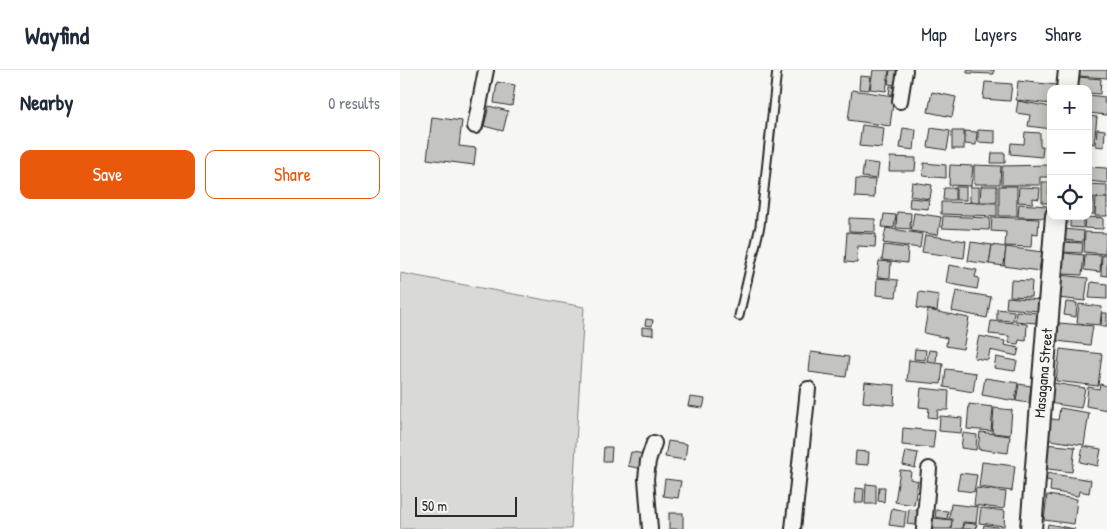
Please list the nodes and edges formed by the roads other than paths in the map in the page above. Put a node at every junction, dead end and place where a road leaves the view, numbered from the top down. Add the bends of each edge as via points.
1 (486, 70) edge
2 (777, 70) edge
3 (904, 70) edge
4 (1069, 70) edge
5 (1067, 85) edge
6 (900, 101) dead end
7 (475, 126) dead end
8 (1056, 220) edge
9 (739, 316) dead end
10 (808, 389) dead end
11 (654, 443) dead end
12 (930, 469) dead end
13 (650, 529) edge
14 (793, 529) edge
15 (924, 529) edge
16 (1031, 529) edge

1 - 7 street
2 - 9 lane via 760,226
3 - 6 street
4 - 5 street
8 - 16 street, Masagana Street
10 - 14 street
11 - 13 street via 646,479
12 - 15 street

